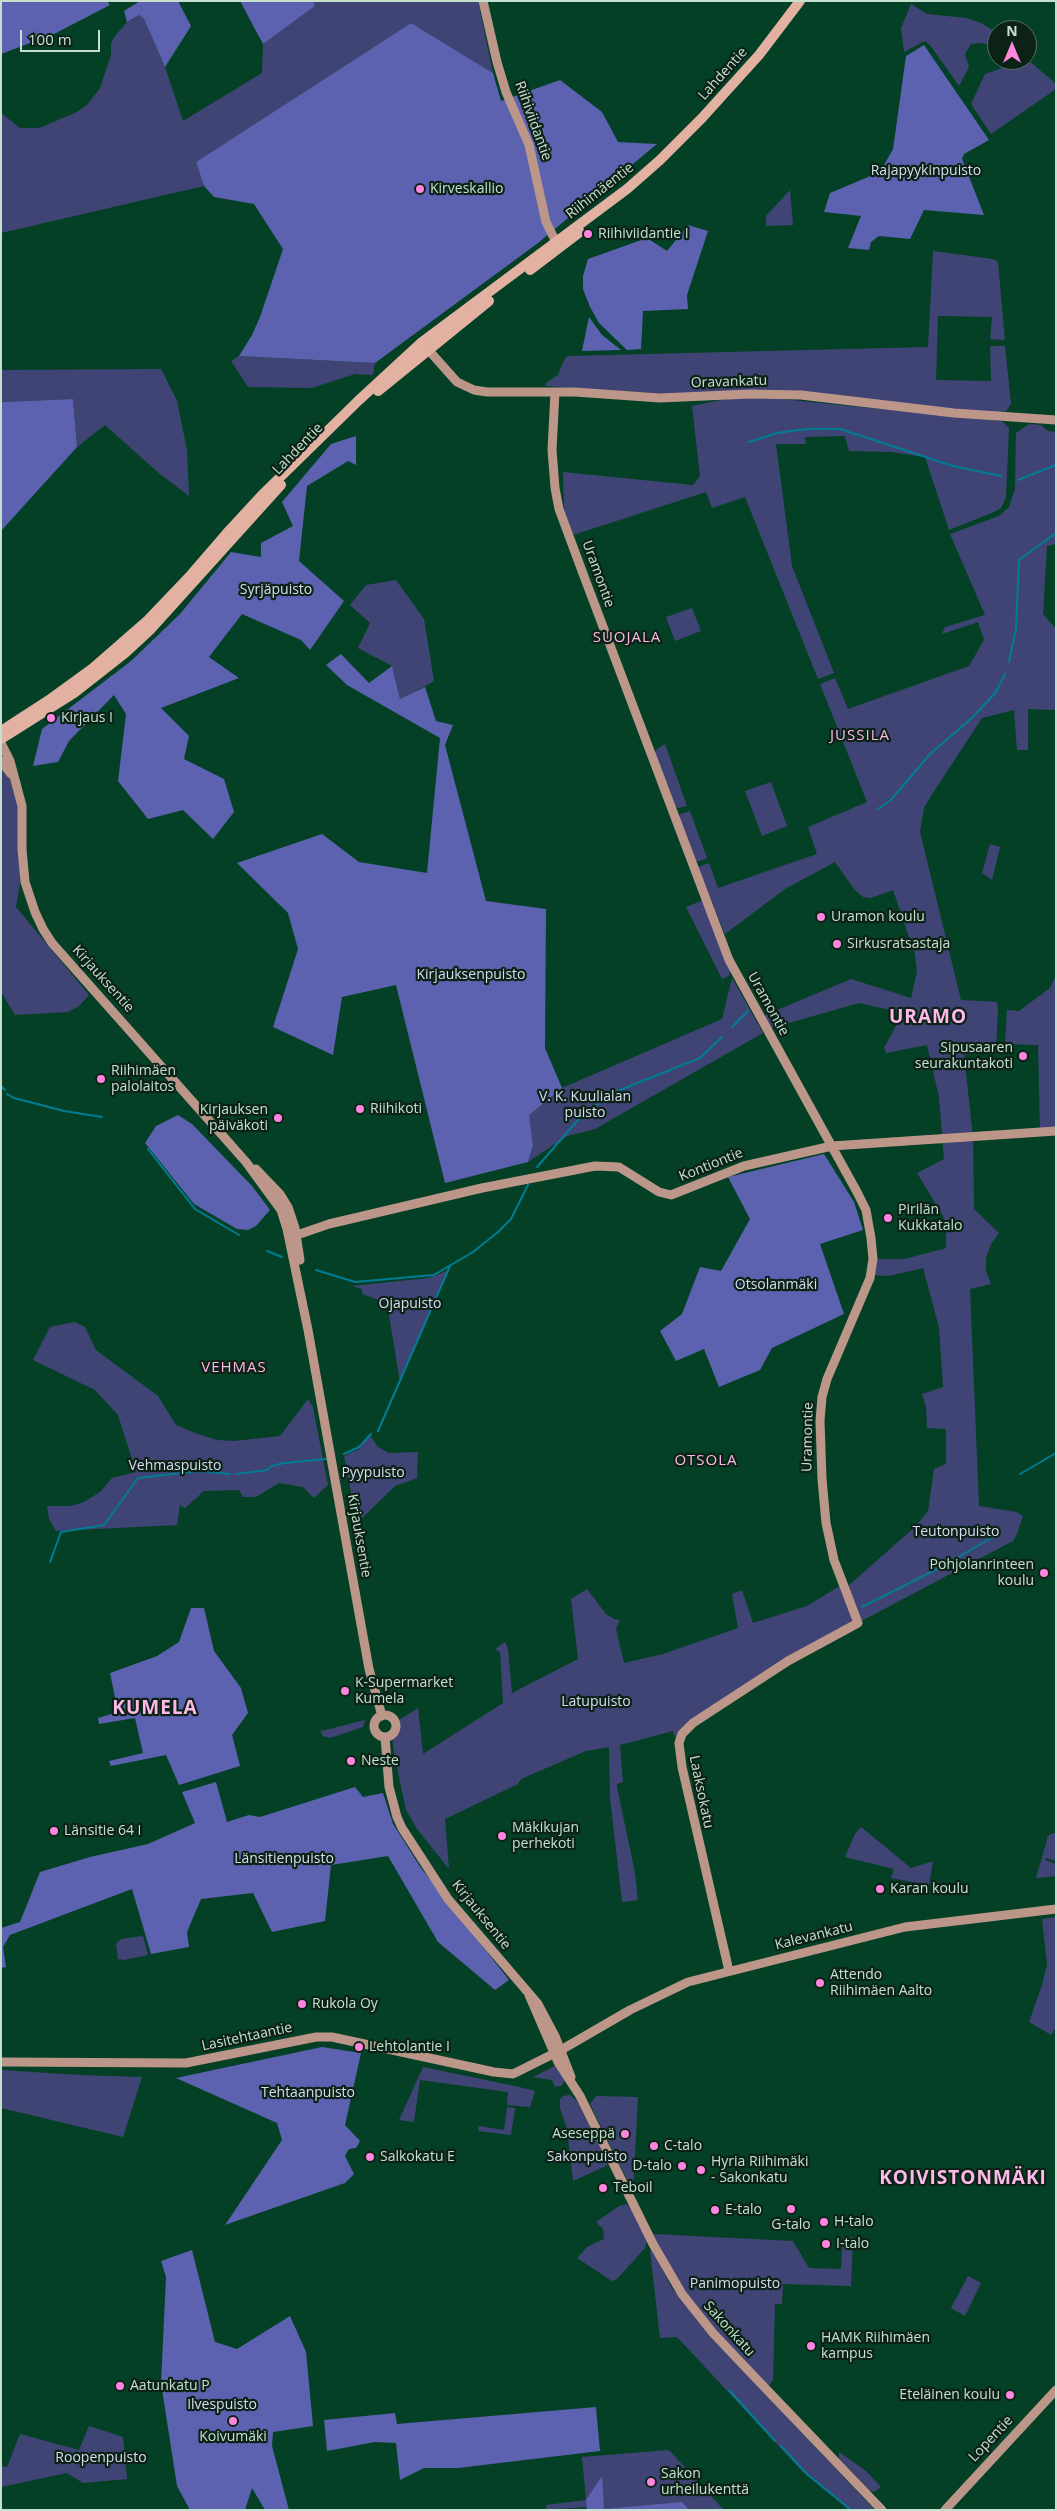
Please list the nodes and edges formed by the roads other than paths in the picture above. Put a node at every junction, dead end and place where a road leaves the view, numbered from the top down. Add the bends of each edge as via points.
1 (483, 1) edge
2 (800, 1) edge
3 (660, 160) joint
4 (557, 246) junction
5 (425, 346) junction
6 (555, 392) junction
7 (1056, 420) edge
8 (1, 731) edge
9 (1, 739) edge
10 (1, 743) edge
11 (1, 761) edge
12 (14, 778) junction
13 (1056, 1132) edge
14 (832, 1146) junction
15 (246, 1162) junction
16 (296, 1232) junction
17 (308, 1330) junction
18 (858, 1623) joint
19 (382, 1716) junction
20 (385, 1737) junction
21 (1056, 1909) edge
22 (729, 1971) junction
23 (557, 2049) junction
24 (1, 2062) edge
25 (1056, 2390) edge
26 (946, 2509) edge
27 (882, 2510) edge

1 - 4 street, Riihiviidantie via 506,92 529,145 546,222
2 - 3 main road, Lahdentie via 759,54
3 - 4 main road, Riihimäentie
4 - 5 main road, Lahdentie
5 - 6 street, Oravankatu via 457,382 474,390
5 - 8 main road, Lahdentie via 372,388 264,493 148,620 93,668
5 - 9 main road, Lahdentie via 307,457 125,654 74,693
6 - 7 street, Oravankatu via 660,398 800,395 954,413
6 - 14 street, Uramontie via 552,450 559,509 729,960
10 - 12 street, Kirjauksentie
11 - 12 street, Kirjauksentie
12 - 15 street, Kirjauksentie via 22,806 25,882 44,929 58,950
13 - 14 street, Kontiontie
14 - 16 street, Kontiontie via 744,1166 671,1195 659,1192 619,1167 595,1166 482,1188
14 - 18 street, Uramontie via 866,1210 873,1259 865,1295 827,1379 820,1422 826,1523 834,1560
15 - 16 street, Kirjauksentie via 280,1194
15 - 17 street, Kirjauksentie via 281,1210
16 - 17 street, Kirjauksentie
17 - 19 street, Kirjauksentie via 369,1669
18 - 22 street, Laaksokatu via 780,1666 693,1723 680,1738 679,1753
19 - 20 street via 374,1726 376,1733
19 - 20 street via 391,1717 396,1726 394,1732
20 - 23 street, Kirjauksentie via 389,1787 402,1828 448,1899 529,1994
21 - 22 street, Kalevankatu via 905,1927
22 - 23 street, Kalevankatu via 677,1986
23 - 24 street, Lasitehtaantie via 513,2068 494,2072 332,2037 316,2037 186,2063
23 - 27 street, Sakonkatu via 653,2244 686,2300
25 - 26 street, Lopentie

